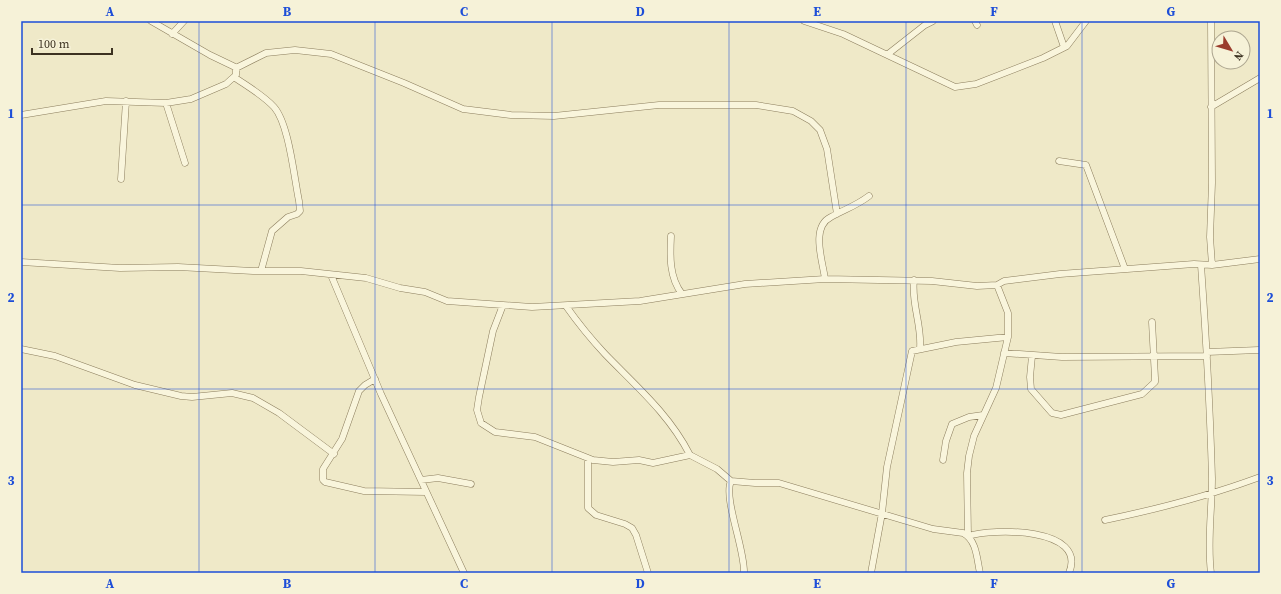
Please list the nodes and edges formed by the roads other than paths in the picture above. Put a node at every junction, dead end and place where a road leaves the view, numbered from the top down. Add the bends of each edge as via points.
1 (152, 21) edge
2 (184, 21) edge
3 (804, 21) edge
4 (933, 21) edge
5 (1055, 21) edge
6 (1086, 21) edge
7 (1211, 21) edge
8 (819, 23) edge
9 (172, 34) junction
10 (1064, 47) junction
11 (888, 54) junction
12 (236, 68) junction
13 (234, 77) junction
14 (1260, 78) edge
15 (126, 101) junction
16 (166, 102) junction
17 (1212, 107) junction
18 (21, 115) edge
19 (1059, 161) dead end
20 (185, 163) dead end
21 (122, 179) dead end
22 (869, 196) dead end
23 (837, 214) junction
24 (671, 236) dead end
25 (1260, 259) edge
26 (21, 262) edge
27 (1201, 265) junction
28 (1212, 265) junction
29 (1125, 269) junction
30 (261, 271) junction
31 (331, 275) junction
32 (825, 279) junction
33 (914, 280) junction
34 (997, 285) junction
35 (682, 294) junction
36 (503, 305) junction
37 (566, 306) junction
38 (1152, 322) dead end
39 (1008, 337) junction
40 (920, 348) junction
41 (21, 349) edge
42 (1259, 350) edge
43 (1004, 353) junction
44 (1207, 354) junction
45 (1032, 356) junction
46 (1155, 358) junction
47 (375, 379) junction
48 (983, 415) junction
49 (334, 454) junction
50 (690, 455) junction
51 (588, 459) junction
52 (943, 460) dead end
53 (1260, 477) edge
54 (421, 480) junction
55 (731, 481) junction
56 (471, 484) dead end
57 (426, 492) junction
58 (1212, 494) junction
59 (882, 513) junction
60 (1105, 520) dead end
61 (968, 536) junction
62 (464, 573) edge
63 (648, 573) edge
64 (744, 573) edge
65 (871, 573) edge
66 (980, 573) edge
67 (1069, 573) edge
68 (1211, 573) edge

1 - 9 street
2 - 9 street
3 - 8 street
4 - 11 street
5 - 10 street
6 - 10 street
7 - 17 street
8 - 11 street
9 - 12 street
10 - 11 street via 1028,65 976,84 956,87
12 - 13 street
12 - 23 street via 266,53 295,50 331,54 463,109 511,115 554,116 660,105 756,105 793,111 811,121 820,130 827,149
13 - 16 street via 226,84 191,99
13 - 30 street via 273,106 279,115 284,127 299,201 300,210 297,214 288,217 272,231
14 - 17 street
15 - 16 street
15 - 18 street via 106,101
15 - 21 street
16 - 20 street
17 - 28 street
19 - 29 street via 1086,165
22 - 23 street
23 - 32 street via 827,219 820,234
24 - 35 street via 671,270 676,286
25 - 28 street
26 - 30 street via 120,268 178,267
27 - 28 street
27 - 29 street
27 - 44 street
29 - 34 street via 1014,279
30 - 31 street via 301,271
31 - 36 street via 366,278 425,292 447,301
31 - 47 street
32 - 33 street
32 - 35 street via 745,284
33 - 34 street via 958,282 977,286
33 - 40 street via 912,291 920,330
34 - 39 street via 1008,314
35 - 37 street via 640,301
36 - 37 street
36 - 51 street via 493,331 479,397 477,410 481,423 495,432 535,437
37 - 50 street via 603,352 647,395 679,436
38 - 46 street
39 - 40 street
39 - 43 street
40 - 59 street via 912,351 910,356 887,467
41 - 49 street via 55,356 135,385 181,396 232,393 247,396 279,413
42 - 44 street
43 - 45 street
43 - 48 street via 996,388
44 - 46 street
44 - 58 street
45 - 46 street
45 - 46 street via 1031,390 1052,413 1061,415 1142,394 1155,382
47 - 49 street via 359,392
47 - 54 street
48 - 52 street via 952,424 947,435
48 - 61 street via 969,456
49 - 57 street via 323,469 321,477 325,482 364,491
50 - 51 street via 653,463 639,460 613,462
50 - 55 street via 712,466
51 - 63 street via 588,508 596,515 632,528
53 - 58 street
54 - 56 street via 438,478
54 - 57 street
55 - 59 street via 779,483
55 - 64 street via 729,495 739,534
57 - 62 street
58 - 60 street
58 - 68 street via 1209,558
59 - 61 street
59 - 65 street
61 - 66 street via 975,548
61 - 67 street via 999,531 1056,540 1065,546 1071,556 1072,565

